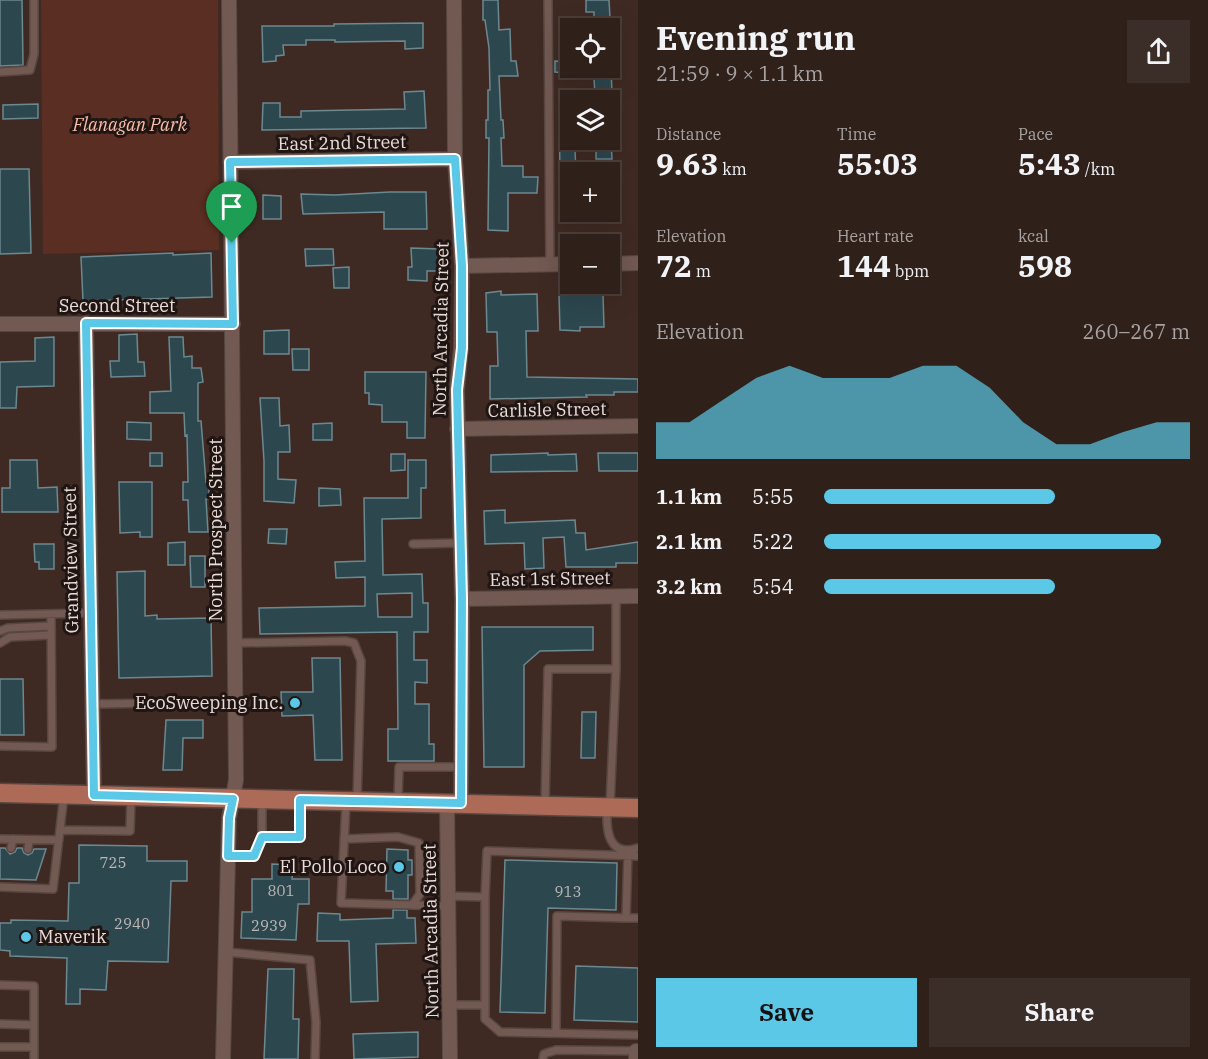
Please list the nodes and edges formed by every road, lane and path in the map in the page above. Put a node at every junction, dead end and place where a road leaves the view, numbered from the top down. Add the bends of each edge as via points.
1 (34, 0) edge
2 (229, 0) edge
3 (454, 0) edge
4 (548, 0) edge
5 (0, 72) edge
6 (455, 159) junction
7 (230, 162) junction
8 (638, 263) edge
9 (560, 264) edge
10 (620, 264) edge
11 (550, 265) junction
12 (462, 266) junction
13 (86, 323) junction
14 (0, 324) edge
15 (233, 324) junction
16 (638, 426) edge
17 (457, 429) junction
18 (460, 543) junction
19 (412, 544) dead end
20 (616, 596) junction
21 (638, 596) edge
22 (462, 599) junction
23 (90, 613) junction
24 (51, 614) junction
25 (0, 615) edge
26 (51, 626) junction
27 (0, 631) edge
28 (51, 634) junction
29 (0, 643) edge
30 (235, 643) junction
31 (616, 669) junction
32 (235, 702) junction
33 (93, 704) junction
34 (0, 746) edge
35 (461, 767) junction
36 (0, 793) edge
37 (64, 795) junction
38 (94, 795) junction
39 (131, 796) junction
40 (233, 799) junction
41 (262, 799) junction
42 (300, 800) junction
43 (351, 801) junction
44 (398, 802) junction
45 (454, 803) junction
46 (545, 805) junction
47 (609, 806) junction
48 (638, 807) edge
49 (60, 830) junction
50 (262, 837) junction
51 (0, 839) edge
52 (14, 839) junction
53 (344, 839) junction
54 (29, 840) junction
55 (59, 840) junction
56 (11, 848) dead end
57 (638, 848) edge
58 (28, 849) dead end
59 (628, 854) junction
60 (228, 856) junction
61 (638, 856) edge
62 (2, 884) edge
63 (485, 897) junction
64 (448, 901) junction
65 (412, 905) junction
66 (626, 918) junction
67 (638, 918) edge
68 (225, 952) junction
69 (0, 985) edge
70 (450, 1005) junction
71 (485, 1005) junction
72 (0, 1024) edge
73 (34, 1025) junction
74 (556, 1033) junction
75 (638, 1035) edge
76 (0, 1047) edge
77 (34, 1047) junction
78 (637, 1054) edge
79 (34, 1059) edge
80 (223, 1059) edge
81 (315, 1059) edge
82 (450, 1059) edge
83 (543, 1059) edge

1 - 5 lane via 32,67 27,72
2 - 7 street, North Prospect Street
3 - 6 street, North Arcadia Street
4 - 11 lane
6 - 7 street, East 2nd Street
6 - 12 street, North Arcadia Street
7 - 15 street, North Prospect Street
8 - 10 street
9 - 11 street
11 - 12 street
12 - 17 street, North Arcadia Street
13 - 14 street, Second Street
13 - 15 street, Second Street
13 - 23 street, Grandview Street
15 - 30 street, North Prospect Street
16 - 17 street, Carlisle Street
17 - 18 street, North Arcadia Street
18 - 19 lane
18 - 22 street, North Arcadia Street
20 - 21 street, East 1st Street
20 - 22 street, East 1st Street
20 - 31 lane
22 - 35 street, North Arcadia Street
23 - 24 lane
23 - 33 street, Grandview Street
24 - 25 lane
24 - 26 lane
26 - 27 lane
26 - 28 lane
28 - 29 lane via 10,637
28 - 34 lane via 52,747
30 - 32 street, North Prospect Street
30 - 43 lane via 354,643 361,661
31 - 46 lane via 548,669
31 - 47 lane
32 - 33 lane
32 - 40 street, North Prospect Street
33 - 38 street, Grandview Street
35 - 44 lane via 399,767
35 - 45 street, North Arcadia Street
36 - 37 main road
37 - 38 main road
37 - 49 lane
38 - 39 main road
39 - 40 main road
39 - 49 lane via 130,831
40 - 41 main road
40 - 60 street, North Prospect Street
41 - 42 main road
41 - 50 lane
42 - 43 main road
42 - 50 lane via 300,837
43 - 44 main road
43 - 53 lane
44 - 45 main road
45 - 46 main road
45 - 64 street, North Arcadia Street
46 - 47 main road
47 - 48 main road
47 - 59 lane via 606,831 616,847
49 - 55 lane
50 - 60 lane via 254,856
51 - 52 lane
52 - 54 lane
52 - 56 lane
53 - 65 lane via 341,903
53 - 65 lane via 399,837 419,843 420,894
54 - 55 lane
54 - 58 lane
55 - 62 lane via 53,889
57 - 59 lane
59 - 61 lane
59 - 63 lane via 487,851
59 - 66 lane
60 - 68 street, North Prospect Street
63 - 64 lane
63 - 71 lane
64 - 65 lane
64 - 70 street, North Arcadia Street
66 - 67 lane
66 - 74 lane via 557,916
68 - 80 street, North Prospect Street
68 - 81 lane via 310,960
69 - 73 lane via 34,986
70 - 71 lane
70 - 82 street, North Arcadia Street
71 - 74 lane via 485,1018 500,1032
72 - 73 lane
73 - 77 lane
74 - 75 lane
76 - 77 lane
77 - 79 lane
78 - 83 lane via 556,1050 544,1054

